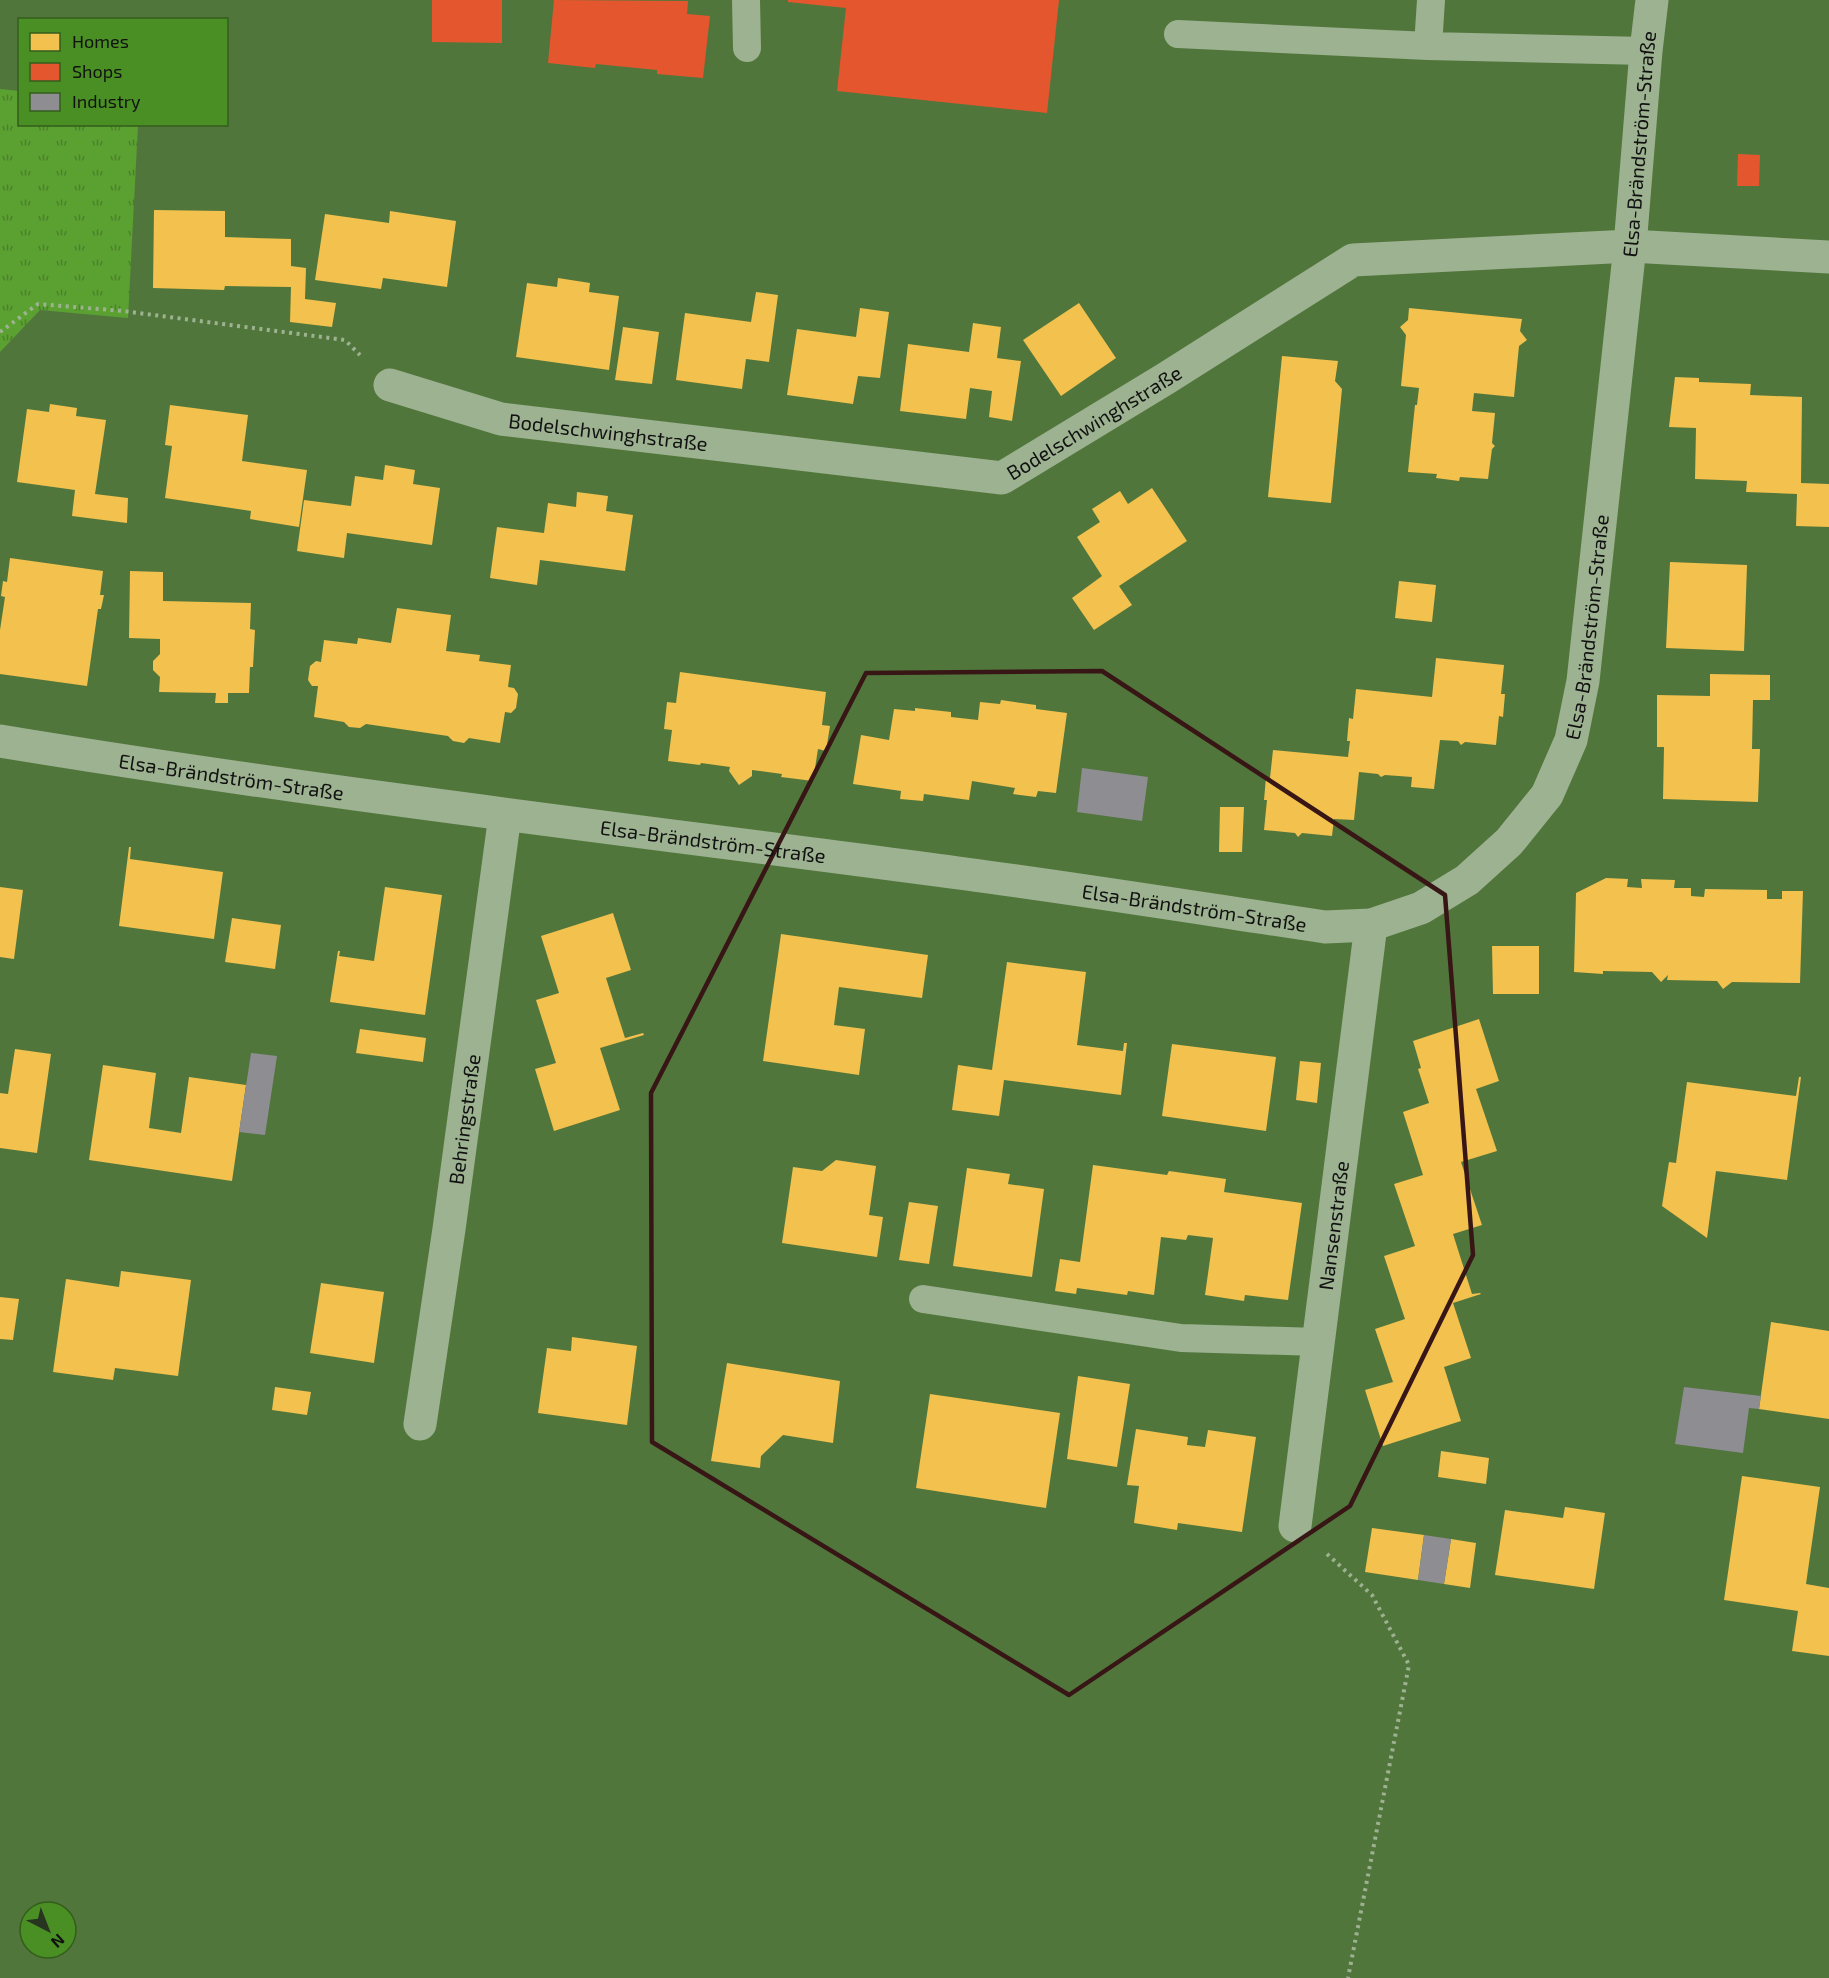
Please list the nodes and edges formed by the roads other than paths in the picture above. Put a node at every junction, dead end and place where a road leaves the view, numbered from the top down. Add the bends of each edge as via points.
1 (746, 0) edge
2 (1431, 0) edge
3 (1652, 0) edge
4 (1178, 34) dead end
5 (1428, 46) junction
6 (747, 48) dead end
7 (1646, 51) junction
8 (1630, 246) junction
9 (1829, 257) edge
10 (390, 385) road end
11 (0, 741) edge
12 (505, 815) junction
13 (1371, 925) junction
14 (923, 1299) dead end
15 (1319, 1342) junction
16 (420, 1424) dead end
17 (1295, 1526) road end

1 - 6 lane
2 - 5 lane
3 - 7 street, Elsa-Brändström-Straße
4 - 5 lane
5 - 7 lane
7 - 8 street, Elsa-Brändström-Straße
8 - 9 street, Bodelschwinghstraße
8 - 10 street, Bodelschwinghstraße via 1353,260 1002,478 501,419
8 - 13 street, Elsa-Brändström-Straße via 1583,681 1571,740 1547,795 1509,842 1467,880 1430,903
11 - 12 street, Elsa-Brändström-Straße
12 - 13 street, Elsa-Brändström-Straße via 969,874 1325,927
12 - 16 street, Behringstraße
13 - 15 street, Nansenstraße
14 - 15 lane via 1181,1338
15 - 17 street, Nansenstraße

